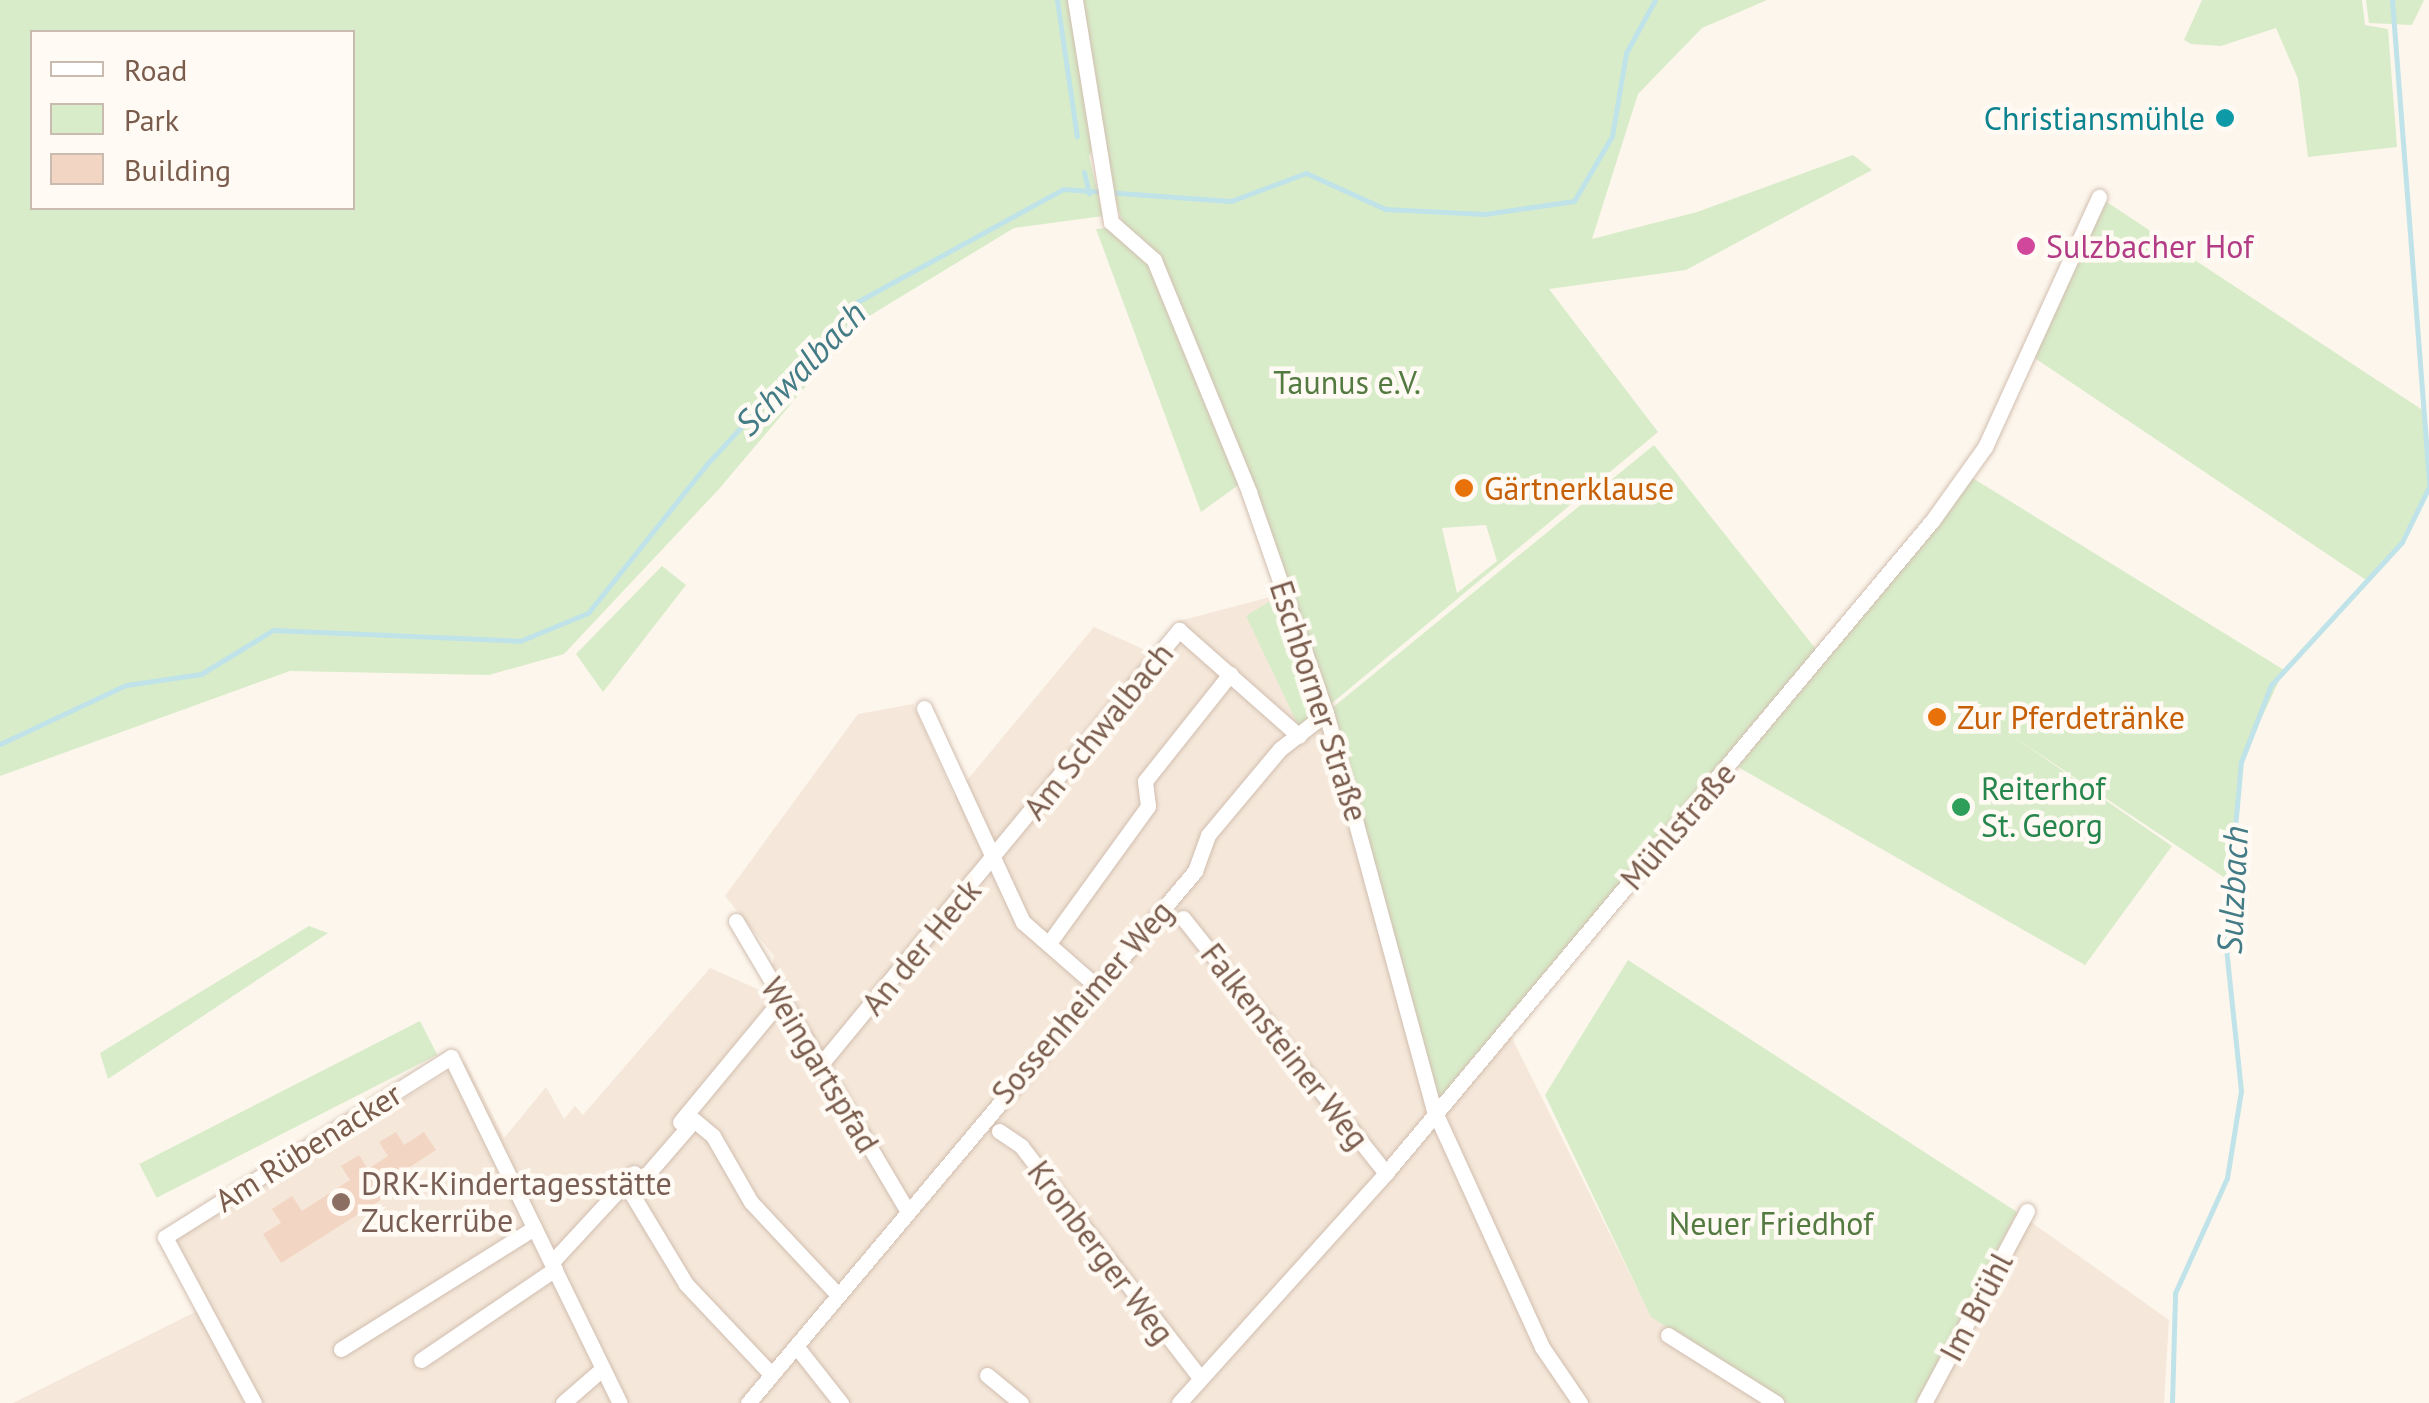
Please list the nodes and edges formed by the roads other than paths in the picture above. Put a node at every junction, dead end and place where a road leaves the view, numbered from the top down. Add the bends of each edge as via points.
1 (1075, 0) edge
2 (2099, 196) dead end
3 (1230, 674) junction
4 (924, 708) dead end
5 (1326, 713) junction
6 (1299, 736) junction
7 (992, 862) junction
8 (1183, 918) dead end
9 (736, 921) dead end
10 (1049, 944) junction
11 (1096, 986) junction
12 (781, 1000) junction
13 (821, 1064) junction
14 (1434, 1110) junction
15 (999, 1130) dead end
16 (1386, 1174) junction
17 (905, 1208) junction
18 (2027, 1211) dead end
19 (534, 1228) junction
20 (554, 1265) junction
21 (837, 1294) junction
22 (1668, 1335) dead end
23 (796, 1346) junction
24 (341, 1348) dead end
25 (421, 1360) dead end
26 (601, 1370) junction
27 (770, 1374) junction
28 (987, 1375) dead end
29 (1200, 1378) junction
30 (254, 1403) edge
31 (563, 1403) edge
32 (620, 1403) edge
33 (748, 1403) edge
34 (842, 1403) edge
35 (1021, 1403) edge
36 (1179, 1403) edge
37 (1580, 1403) edge
38 (1776, 1403) edge
39 (1924, 1403) edge

1 - 5 street, Eschborner Straße via 1111,222 1154,260 1249,492
2 - 14 street, Mühlstraße via 1984,447 1932,521
3 - 6 street, Am Schwalbach
3 - 7 street, Am Schwalbach via 1180,630
3 - 10 street via 1145,780 1148,806
4 - 7 street
5 - 6 street, Sossenheimer Weg
5 - 14 street, Eschborner Straße
6 - 11 street, Sossenheimer Weg via 1208,835 1195,871
7 - 10 street, An der Heck via 1023,922
7 - 13 street, An der Heck
8 - 16 street, Falkensteiner Weg
9 - 12 street, Weingartspfad
10 - 11 street, An der Heck
11 - 17 street, Sossenheimer Weg
12 - 13 street, Weingartspfad
12 - 20 street
13 - 17 street, Weingartspfad
14 - 16 street, Mühlstraße
14 - 37 street, Eschborner Straße via 1542,1347
15 - 29 street, Kronberger Weg via 1020,1146
16 - 29 street, Mühlstraße
17 - 21 street, Sossenheimer Weg
18 - 39 street, Im Brühl
19 - 20 street
19 - 24 street
19 - 30 street, Am Rübenacker via 451,1057 165,1237
20 - 25 street
20 - 26 street
21 - 23 street, Sossenheimer Weg
21 - 27 street via 751,1202 713,1136 694,1120 630,1193 686,1284
22 - 38 street
23 - 27 street, Sossenheimer Weg
23 - 34 street
26 - 31 street
26 - 32 street
27 - 33 street, Sossenheimer Weg
28 - 35 street
29 - 36 street, Mühlstraße

